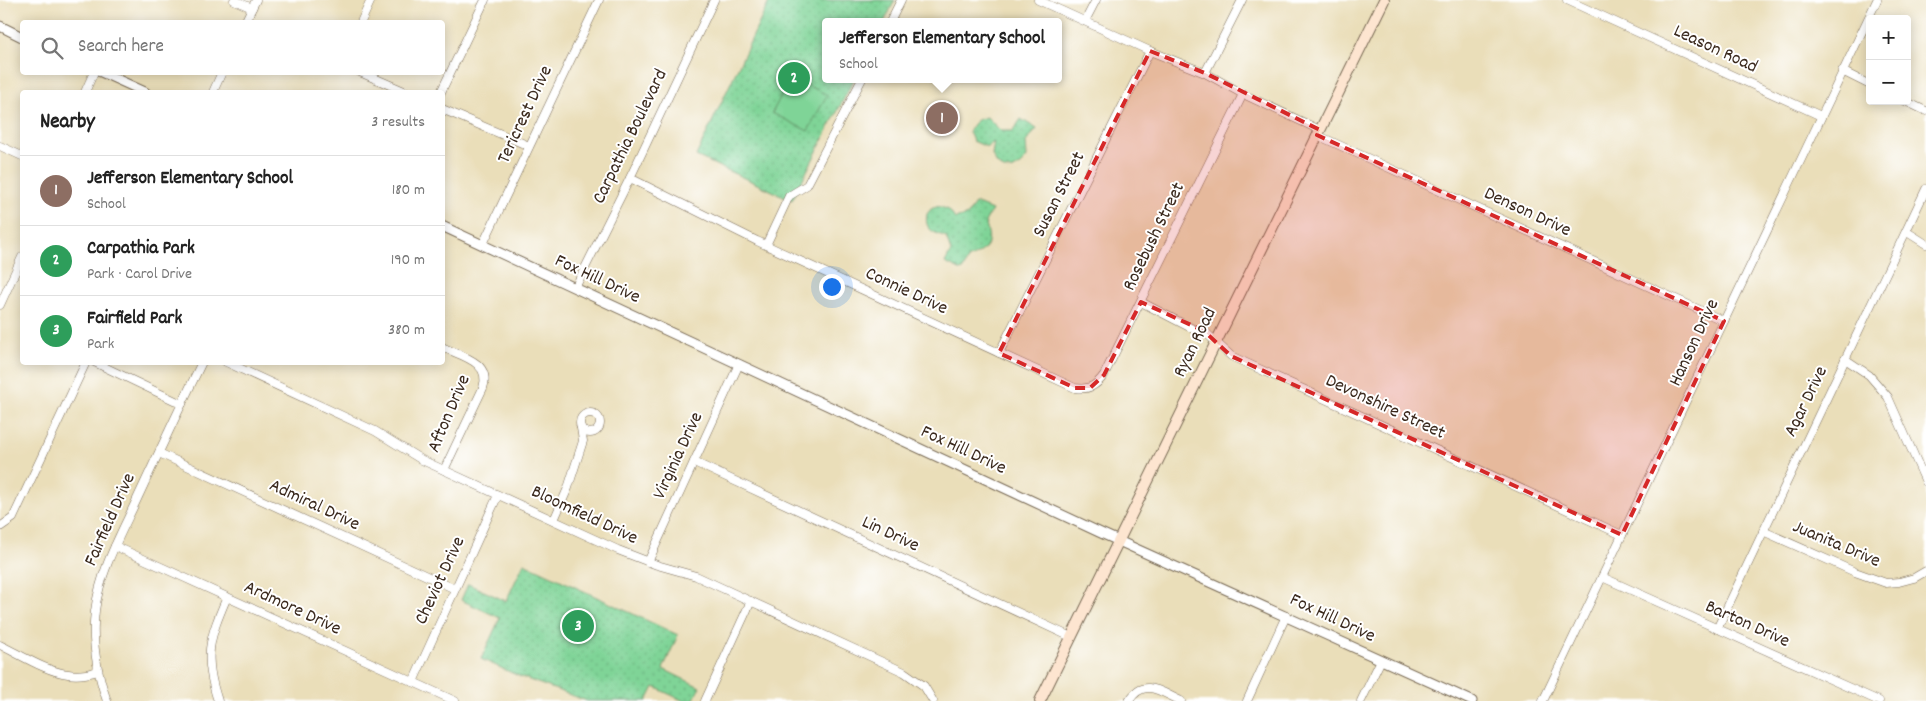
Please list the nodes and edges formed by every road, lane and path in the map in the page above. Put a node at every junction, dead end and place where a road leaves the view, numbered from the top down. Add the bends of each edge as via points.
1 (234, 0) edge
2 (256, 0) edge
3 (371, 0) edge
4 (485, 0) edge
5 (599, 0) edge
6 (714, 0) edge
7 (901, 0) edge
8 (1038, 0) edge
9 (1096, 0) edge
10 (1242, 0) edge
11 (1384, 0) edge
12 (1567, 0) edge
13 (1876, 0) edge
14 (252, 8) junction
15 (892, 18) edge
16 (246, 20) edge
17 (362, 20) edge
18 (1086, 21) junction
19 (0, 26) edge
20 (20, 36) edge
21 (1150, 51) junction
22 (1842, 71) junction
23 (1205, 73) junction
24 (93, 75) edge
25 (108, 75) edge
26 (221, 75) edge
27 (367, 75) edge
28 (860, 83) edge
29 (1866, 83) edge
30 (86, 90) edge
31 (141, 90) edge
32 (214, 90) edge
33 (401, 90) edge
34 (442, 90) edge
35 (1243, 94) junction
36 (1911, 104) edge
37 (445, 109) edge
38 (1926, 111) edge
39 (1821, 116) junction
40 (1318, 132) junction
41 (0, 146) edge
42 (529, 146) junction
43 (20, 155) edge
44 (630, 178) junction
45 (1926, 188) edge
46 (445, 227) edge
47 (1906, 232) junction
48 (483, 244) junction
49 (1926, 244) edge
50 (766, 245) junction
51 (20, 260) edge
52 (575, 288) junction
53 (1141, 302) junction
54 (0, 305) edge
55 (1724, 320) junction
56 (1216, 343) junction
57 (445, 348) edge
58 (999, 353) junction
59 (1845, 360) junction
60 (739, 364) junction
61 (85, 365) edge
62 (100, 365) edge
63 (201, 365) edge
64 (232, 365) edge
65 (1090, 388) joint
66 (182, 404) junction
67 (581, 428) junction
68 (593, 432) junction
69 (584, 441) junction
70 (159, 453) junction
71 (694, 462) junction
72 (444, 470) junction
73 (1926, 482) edge
74 (498, 494) junction
75 (554, 520) junction
76 (1, 527) edge
77 (1763, 531) junction
78 (1622, 535) junction
79 (1119, 541) junction
80 (115, 546) junction
81 (648, 562) junction
82 (1926, 571) edge
83 (1602, 577) junction
84 (455, 589) junction
85 (227, 597) junction
86 (751, 601) junction
87 (1286, 616) junction
88 (1716, 629) junction
89 (1072, 637) junction
90 (0, 645) edge
91 (1381, 660) junction
92 (98, 671) junction
93 (413, 682) junction
94 (932, 697) edge
95 (107, 701) edge
96 (218, 701) edge
97 (454, 701) edge
98 (705, 701) edge
99 (1040, 701) edge
100 (1130, 701) edge
101 (1180, 701) edge
102 (1247, 701) edge
103 (1362, 701) edge
104 (1472, 701) edge
105 (1543, 701) edge
106 (1878, 701) edge

1 - 14 street
2 - 14 street
3 - 17 street
4 - 34 street
5 - 42 street, Tericrest Drive
6 - 44 street, Carpathia Boulevard
7 - 15 street
8 - 18 street, Denson Drive
9 - 18 street
10 - 23 street
11 - 40 main road, Ryan Road
12 - 39 street, Leason Road
13 - 22 street, Hanson Drive
14 - 16 street
18 - 21 street, Denson Drive
19 - 20 street
21 - 23 street, Denson Drive
21 - 58 street, Susan Street
22 - 29 street
22 - 39 street, Hanson Drive
23 - 35 street, Denson Drive
24 - 30 street
25 - 31 street
26 - 32 street
27 - 33 street
28 - 50 street via 807,185 789,196
35 - 40 street, Denson Drive
35 - 53 street, Rosebush Street
36 - 38 street
37 - 42 street
39 - 55 street, Hanson Drive
40 - 55 street, Denson Drive
40 - 56 main road, Ryan Road
41 - 43 street
42 - 48 street, Tericrest Drive
44 - 50 street, Connie Drive
44 - 52 street, Carpathia Boulevard
45 - 47 street, Agar Drive
46 - 48 street, Fox Hill Drive
47 - 49 street
47 - 59 street, Agar Drive
48 - 52 street, Fox Hill Drive
50 - 58 street, Connie Drive
51 - 54 street
52 - 60 street, Fox Hill Drive
53 - 56 street, Devonshire Street via 1199,332 1204,331
53 - 65 street, Rosebush Street via 1104,375 1097,385
55 - 78 street, Hanson Drive
56 - 78 street, Devonshire Street via 1231,356
56 - 79 main road, Ryan Road
57 - 72 street, Afton Drive via 476,362 484,371 485,378
58 - 65 street, Connie Drive via 1075,388
59 - 73 street via 1869,375 1888,397
59 - 77 street, Agar Drive
60 - 71 street, Virginia Drive
60 - 79 street, Fox Hill Drive
61 - 76 street via 13,518
62 - 66 street
63 - 66 street, Fairfield Drive
64 - 72 street, Bloomfield Drive via 375,431 410,454
66 - 70 street, Fairfield Drive
67 - 68 street
67 - 68 street via 580,418 591,412 600,422
67 - 69 street
68 - 69 street
69 - 75 street
70 - 80 street, Fairfield Drive
70 - 84 street, Admiral Drive
71 - 81 street, Virginia Drive
71 - 89 street, Lin Drive
72 - 74 street, Bloomfield Drive
74 - 75 street, Bloomfield Drive
74 - 84 street, Cheviot Drive
75 - 81 street, Bloomfield Drive
77 - 82 street, Juanita Drive via 1886,583 1914,578
77 - 88 street, Agar Drive
78 - 83 street, Hanson Drive
79 - 87 street, Fox Hill Drive
79 - 89 main road, Ryan Road
80 - 85 street, Ardmore Drive
80 - 92 street, Fairfield Drive via 104,570 95,612
81 - 86 street, Bloomfield Drive via 696,576
83 - 88 street, Barton Drive
83 - 105 street, Hanson Drive
84 - 93 street, Cheviot Drive
85 - 93 street, Ardmore Drive
85 - 96 street via 210,641 210,667
86 - 94 street, Bloomfield Drive via 904,672 918,681
86 - 98 street
87 - 91 street, Fox Hill Drive
87 - 102 street
88 - 106 street, Barton Drive
89 - 99 main road, Ryan Road
90 - 92 street via 66,674
91 - 103 street
91 - 104 street, Fox Hill Drive
92 - 95 street, Fairfield Drive
93 - 97 street, Ardmore Drive
100 - 101 street via 1137,691 1146,688

